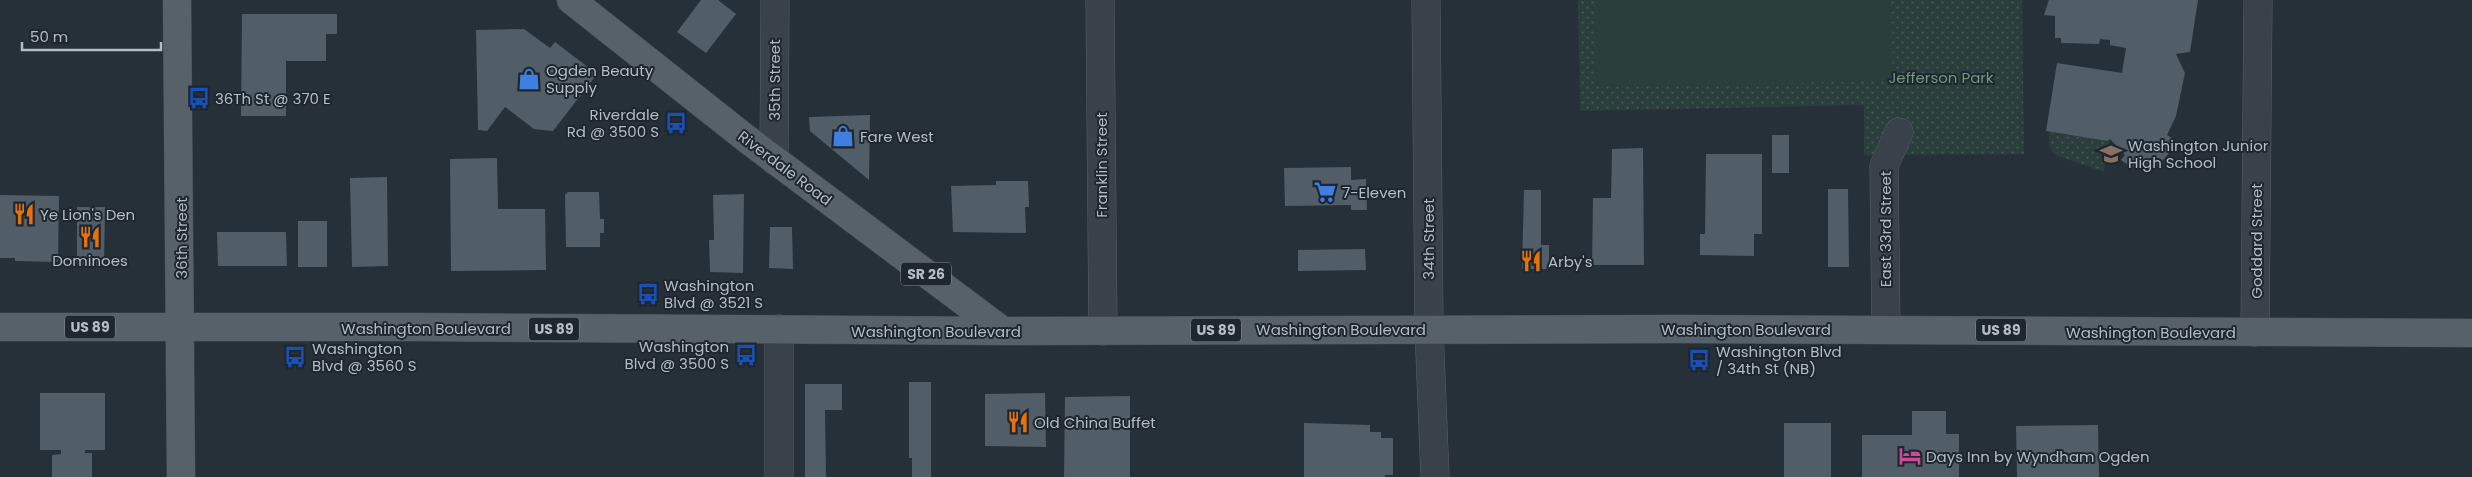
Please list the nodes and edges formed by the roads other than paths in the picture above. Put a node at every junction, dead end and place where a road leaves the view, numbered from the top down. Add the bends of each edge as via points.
1 (177, 0) edge
2 (571, 0) edge
3 (775, 0) edge
4 (1100, 0) edge
5 (1426, 0) edge
6 (2258, 0) edge
7 (1899, 132) dead end
8 (774, 160) junction
9 (0, 327) edge
10 (181, 327) junction
11 (1429, 328) junction
12 (779, 329) junction
13 (1886, 330) junction
14 (1103, 331) junction
15 (1003, 332) junction
16 (2255, 332) junction
17 (2472, 333) edge
18 (181, 477) edge
19 (779, 477) edge
20 (1434, 477) edge

1 - 10 main road, 36th Street
2 - 8 main road, Riverdale Road / SR 26
3 - 8 street, 35th Street
4 - 14 street, Franklin Street
5 - 11 street, 34th Street
6 - 16 street, Goddard Street
7 - 13 street, East 33rd Street via 1884,166
8 - 15 main road, Riverdale Road / SR 26
9 - 10 main road, Washington Boulevard / US 89
10 - 12 main road, Washington Boulevard / US 89
10 - 18 main road, 36th Street
11 - 13 main road, Washington Boulevard / US 89
11 - 14 main road, Washington Boulevard / US 89
11 - 20 street, 34th Street
12 - 15 main road, Washington Boulevard / US 89
12 - 19 street
13 - 16 main road, Washington Boulevard / US 89
14 - 15 main road, Washington Boulevard / US 89
16 - 17 main road, Washington Boulevard / US 89

